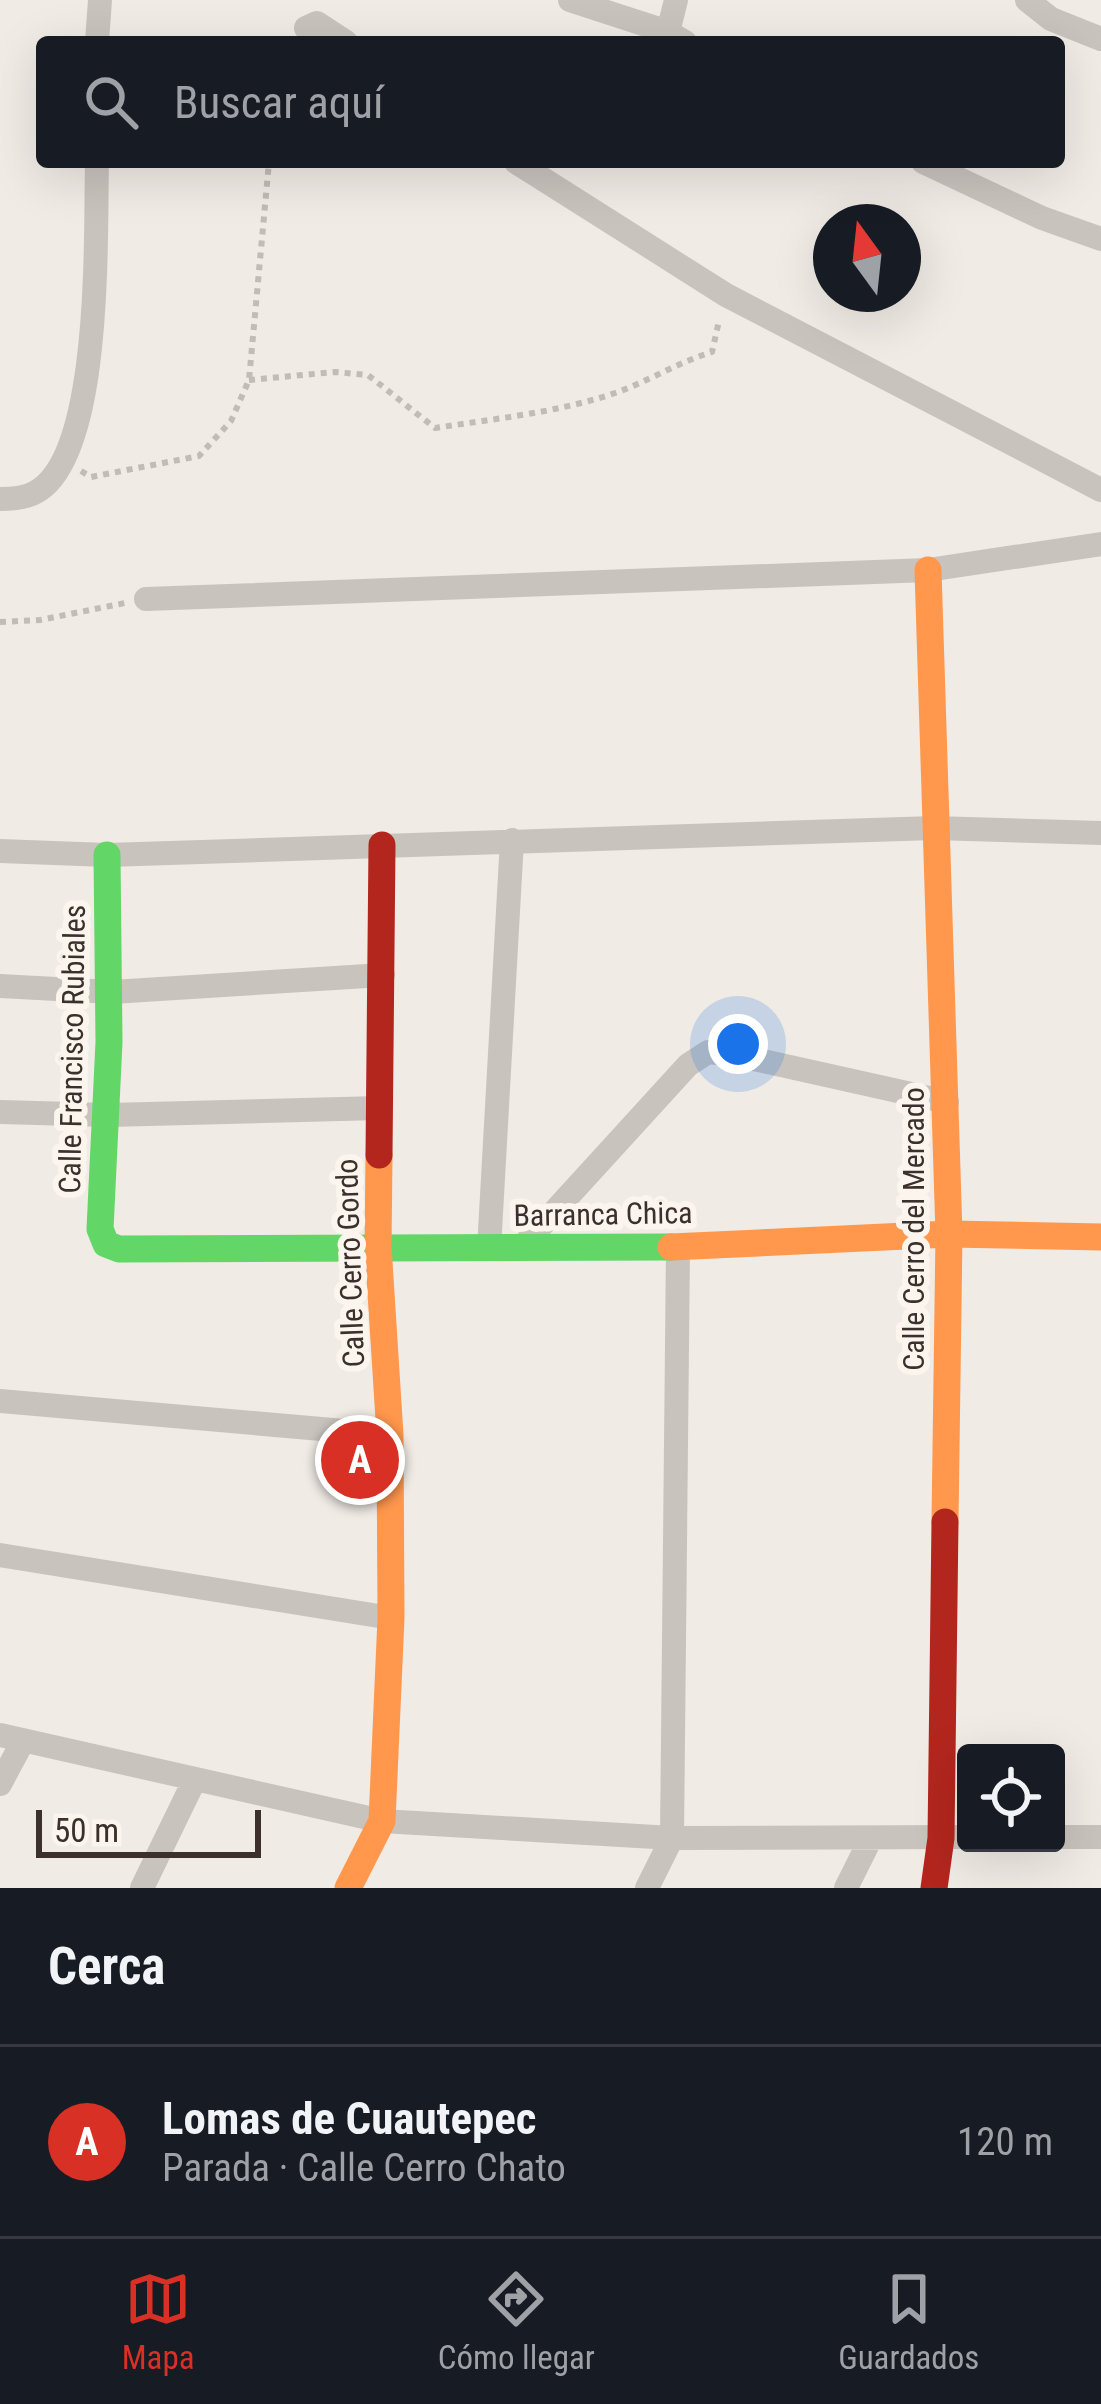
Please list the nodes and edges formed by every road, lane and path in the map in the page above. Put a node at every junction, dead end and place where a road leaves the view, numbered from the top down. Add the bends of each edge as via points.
1 (100, 0) edge
2 (570, 0) edge
3 (676, 0) edge
4 (1027, 0) edge
5 (306, 28) dead end
6 (97, 36) edge
7 (337, 36) edge
8 (673, 36) edge
9 (676, 36) edge
10 (1101, 39) edge
11 (97, 168) edge
12 (267, 168) edge
13 (525, 168) edge
14 (936, 168) edge
15 (1101, 239) edge
16 (726, 295) junction
17 (249, 380) junction
18 (80, 471) dead end
19 (1101, 490) edge
20 (0, 499) edge
21 (1101, 544) edge
22 (928, 570) junction
23 (146, 599) joint
24 (0, 622) edge
25 (934, 828) junction
26 (1101, 833) edge
27 (512, 839) junction
28 (382, 844) junction
29 (0, 851) edge
30 (107, 855) junction
31 (382, 975) junction
32 (0, 986) edge
33 (112, 992) junction
34 (947, 1102) junction
35 (380, 1108) junction
36 (0, 1112) edge
37 (109, 1114) junction
38 (950, 1234) junction
39 (1101, 1237) edge
40 (106, 1244) joint
41 (378, 1246) junction
42 (678, 1247) junction
43 (489, 1249) junction
44 (520, 1250) junction
45 (0, 1401) edge
46 (390, 1436) junction
47 (0, 1555) edge
48 (391, 1618) junction
49 (11, 1738) edge
50 (195, 1779) junction
51 (0, 1784) edge
52 (382, 1821) junction
53 (1065, 1837) edge
54 (1101, 1837) edge
55 (672, 1838) junction
56 (871, 1838) junction
57 (953, 1838) edge
58 (142, 1888) edge
59 (348, 1888) edge
60 (646, 1888) edge
61 (846, 1888) edge
62 (934, 1888) edge

1 - 6 street
2 - 8 street
3 - 9 street
4 - 10 street
5 - 7 street via 317,22
11 - 20 street via 92,332 70,448 34,494
12 - 17 path
13 - 16 street
14 - 15 street
16 - 17 path via 712,352 608,395 525,415 435,428 368,375
16 - 19 street
17 - 18 path via 231,421 199,456 91,477
21 - 22 street
22 - 23 street
22 - 25 street, Calle Cerro del Mercado
23 - 24 path
25 - 26 street
25 - 27 street
25 - 34 street, Calle Cerro del Mercado
27 - 28 street
27 - 43 street
28 - 30 street
28 - 31 street, Calle Cerro Gordo
29 - 30 street
30 - 33 street, Calle Francisco Rubiales
31 - 33 street
31 - 35 street, Calle Cerro Gordo
32 - 33 street
33 - 37 street, Calle Francisco Rubiales
34 - 38 street, Calle Cerro del Mercado
34 - 44 street via 708,1052
35 - 37 street
35 - 41 street, Calle Cerro Gordo
36 - 37 street
37 - 40 street, Calle Francisco Rubiales via 100,1229
38 - 39 street, Barranca Chica
38 - 42 street, Barranca Chica
38 - 57 street, Calle Cerro del Mercado
40 - 41 street, Barranca Chica
41 - 43 street, Barranca Chica
41 - 46 street, Calle Cerro Gordo
42 - 44 street, Barranca Chica
42 - 55 street
43 - 44 street, Barranca Chica
45 - 46 street
46 - 48 street, Calle Cerro Gordo
47 - 48 street
48 - 52 street, Calle Cerro Gordo
49 - 50 street
49 - 51 street
50 - 52 street
50 - 58 street
52 - 55 street
52 - 59 street, Calle Cerro Gordo
53 - 54 street
55 - 56 street
55 - 60 street
56 - 57 street
56 - 61 street
57 - 62 street, Calle Cerro del Mercado

